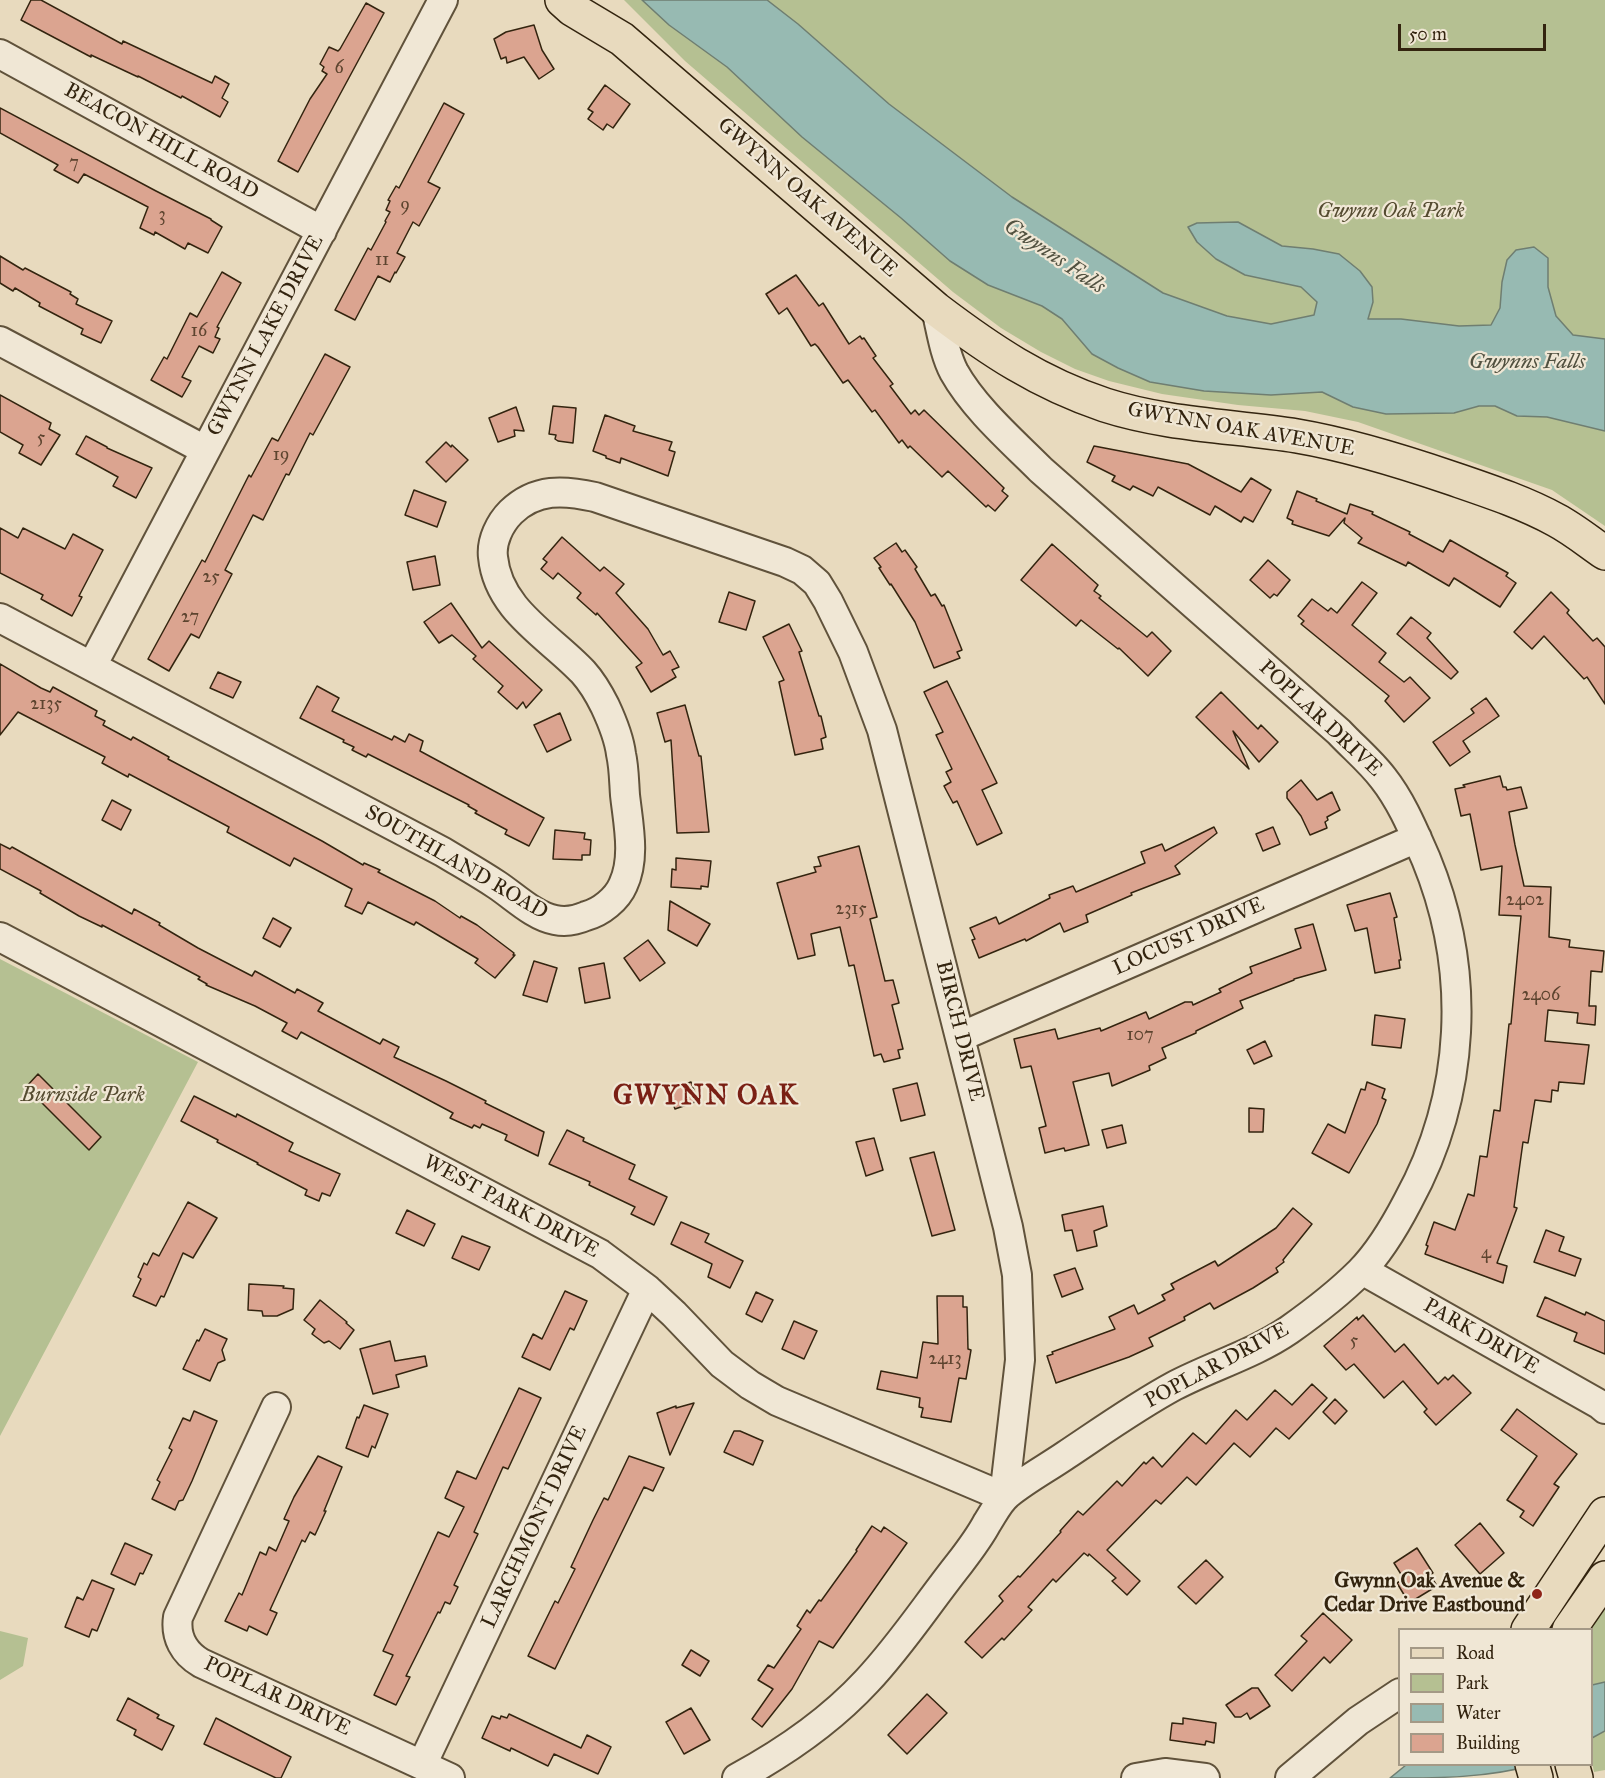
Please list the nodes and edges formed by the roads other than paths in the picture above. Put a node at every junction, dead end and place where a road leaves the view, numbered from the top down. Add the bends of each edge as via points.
1 (562, 0) edge
2 (590, 0) edge
3 (444, 2) edge
4 (622, 39) junction
5 (0, 54) edge
6 (322, 231) junction
7 (936, 309) junction
8 (0, 342) edge
9 (205, 450) junction
10 (1605, 553) edge
11 (817, 582) joint
12 (0, 618) edge
13 (92, 666) junction
14 (1417, 838) junction
15 (0, 937) edge
16 (960, 1037) junction
17 (1362, 1270) junction
18 (647, 1289) junction
19 (1603, 1406) edge
20 (276, 1407) dead end
21 (1004, 1497) junction
22 (1605, 1514) edge
23 (1605, 1578) edge
24 (1529, 1628) edge
25 (1570, 1628) edge
26 (1398, 1694) edge
27 (422, 1765) junction
28 (450, 1778) edge
29 (737, 1778) edge
30 (1136, 1778) edge
31 (1205, 1778) edge
32 (1290, 1778) edge

1 - 4 main road, GWYNN OAK AVENUE
2 - 4 main road, GWYNN OAK AVENUE
3 - 6 street, GWYNN LAKE DRIVE
4 - 7 main road, GWYNN OAK AVENUE
5 - 6 street, BEACON HILL ROAD
6 - 9 street, GWYNN LAKE DRIVE
7 - 10 main road, GWYNN OAK AVENUE via 1030,373 1106,405 1153,417 1297,436 1354,448 1495,493 1558,520
7 - 14 street, POPLAR DRIVE via 954,371 986,413 1041,470 1347,740 1384,779
8 - 9 street
9 - 13 street, GWYNN LAKE DRIVE
11 - 13 street, SOUTHLAND ROAD via 785,562 571,491 535,495 509,514 492,549 501,591 594,687 621,753 629,866 623,885 610,902 594,914 575,920 556,921 539,915 443,852
11 - 16 street, BIRCH DRIVE via 853,652 882,730
12 - 13 street, SOUTHLAND ROAD
14 - 16 street, LOCUST DRIVE
14 - 17 street, POPLAR DRIVE via 1447,920 1458,1003 1457,1044 1436,1140 1394,1227
15 - 18 street, WEST PARK DRIVE via 600,1254
16 - 21 street, BIRCH DRIVE via 1017,1275 1020,1360
17 - 19 street, PARK DRIVE
17 - 21 street, POPLAR DRIVE via 1288,1331 1174,1386
18 - 21 street, WEST PARK DRIVE via 722,1364 777,1401
18 - 27 street, LARCHMONT DRIVE
20 - 27 street, POPLAR DRIVE via 178,1617 182,1644 190,1657 201,1663
21 - 29 street, POPLAR DRIVE via 974,1544 868,1681 817,1727
22 - 24 main road
23 - 25 main road
26 - 32 street via 1358,1721
27 - 28 street, POPLAR DRIVE
30 - 31 street via 1165,1773

